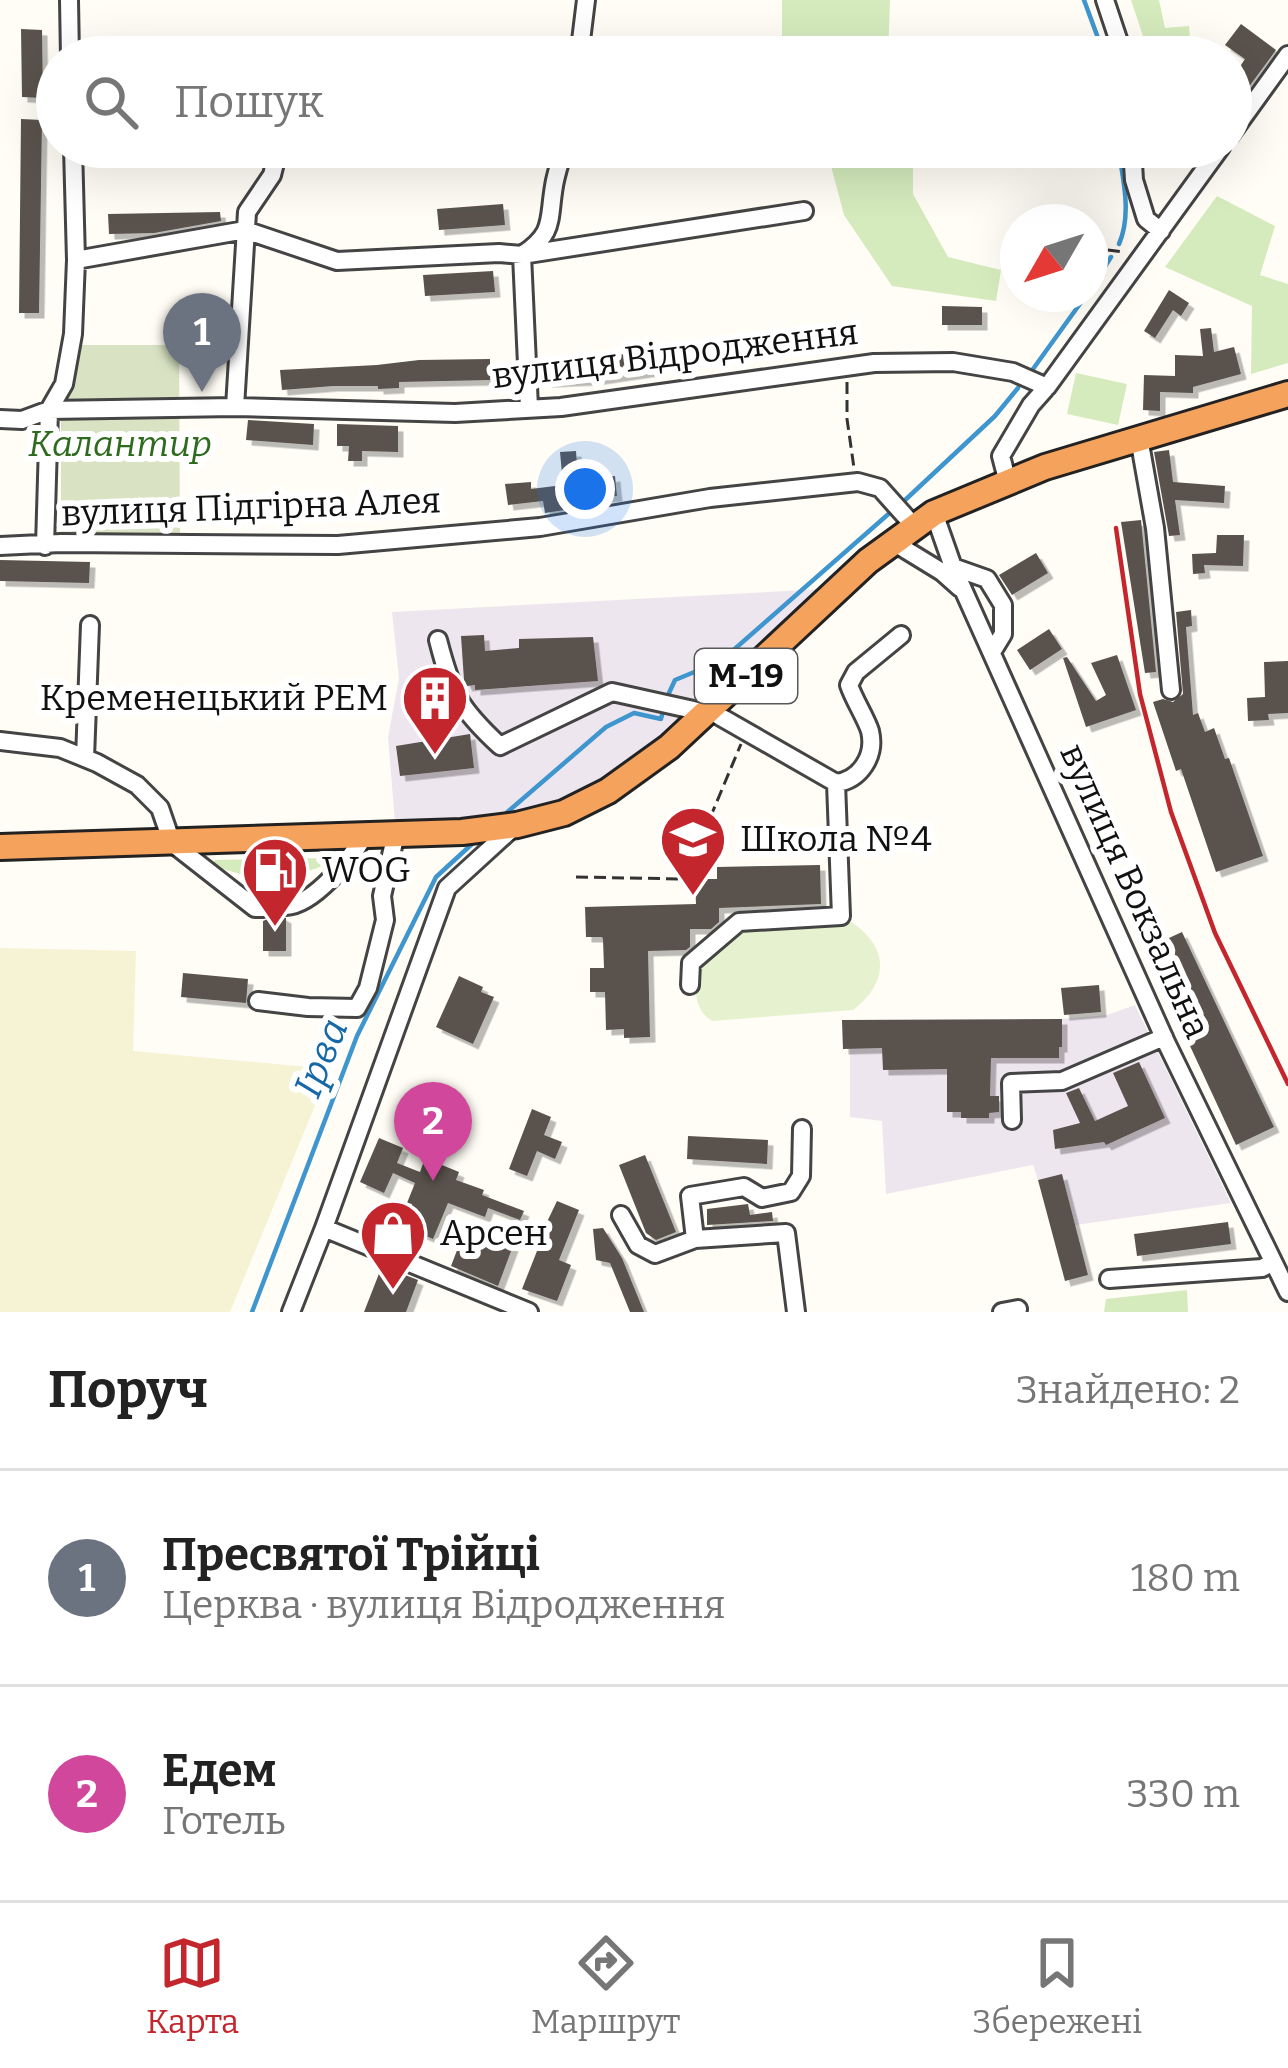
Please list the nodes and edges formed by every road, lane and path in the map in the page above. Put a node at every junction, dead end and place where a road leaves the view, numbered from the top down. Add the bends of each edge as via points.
1 (69, 0) edge
2 (586, 0) edge
3 (1105, 0) edge
4 (70, 36) edge
5 (582, 36) edge
6 (1117, 36) edge
7 (1288, 55) edge
8 (1252, 105) edge
9 (74, 168) edge
10 (274, 168) edge
11 (552, 168) edge
12 (558, 168) edge
13 (1133, 168) edge
14 (1207, 168) edge
15 (554, 180) junction
16 (804, 211) dead end
17 (245, 230) junction
18 (1161, 231) junction
19 (1108, 250) edge
20 (522, 255) junction
21 (1143, 255) junction
22 (76, 260) junction
23 (847, 367) junction
24 (1047, 387) junction
25 (1288, 394) edge
26 (235, 407) junction
27 (529, 408) junction
28 (49, 410) junction
29 (0, 419) edge
30 (1139, 438) junction
31 (1008, 483) junction
32 (872, 486) junction
33 (914, 527) junction
34 (45, 545) junction
35 (0, 546) edge
36 (953, 567) junction
37 (965, 593) junction
38 (90, 625) dead end
39 (901, 634) dead end
40 (438, 640) dead end
41 (992, 652) junction
42 (1171, 690) dead end
43 (711, 710) junction
44 (746, 731) junction
45 (0, 741) edge
46 (85, 758) junction
47 (836, 783) junction
48 (517, 825) junction
49 (396, 833) junction
50 (365, 835) junction
51 (172, 843) junction
52 (0, 847) edge
53 (576, 877) dead end
54 (286, 906) dead end
55 (263, 908) dead end
56 (690, 985) dead end
57 (258, 1001) dead end
58 (1164, 1037) junction
59 (1012, 1120) dead end
60 (802, 1130) dead end
61 (621, 1215) dead end
62 (324, 1228) junction
63 (695, 1239) junction
64 (1273, 1262) junction
65 (1108, 1279) dead end
66 (1288, 1292) edge
67 (291, 1312) edge
68 (529, 1312) edge
69 (796, 1312) edge

1 - 4 street
2 - 5 street
3 - 6 street
7 - 8 street
9 - 22 street
10 - 17 street
11 - 15 street
12 - 15 street
13 - 18 street via 1146,219
14 - 18 street
15 - 20 street via 549,226
16 - 20 street
17 - 20 street via 337,261
17 - 22 street
17 - 26 street
18 - 21 street
19 - 21 path
20 - 27 street
21 - 24 street
22 - 28 street via 73,334 64,384
23 - 24 street, вулиця Відродження via 953,362
23 - 27 street, вулиця Відродження
23 - 32 path via 854,467
24 - 31 street via 1001,456
25 - 30 highway, М-19
26 - 27 street, вулиця Відродження
26 - 28 street, вулиця Відродження
28 - 29 street, вулиця Відродження
28 - 34 street
30 - 31 highway, М-19
30 - 42 street
31 - 33 highway, М-19
32 - 33 street
32 - 34 street, вулиця Підгірна Алея via 778,490 540,527 338,545
33 - 36 street, вулиця Вокзальна
33 - 37 street
33 - 43 highway, М-19
34 - 35 street, вулиця Підгірна Алея
36 - 37 street, вулиця Вокзальна
36 - 41 street via 987,579 1003,604 1003,634
37 - 41 street, вулиця Вокзальна
38 - 46 street
39 - 47 street via 849,685 870,732 869,752 862,772
40 - 43 street via 450,686 500,746 612,692
41 - 58 street, вулиця Вокзальна
43 - 44 street
43 - 48 highway, М-19 via 608,791
44 - 47 street
44 - 53 path via 710,818 710,855 681,879
45 - 46 street
46 - 51 street via 137,785 160,808
47 - 56 street via 842,916 739,922 691,962
48 - 49 highway, М-19
48 - 62 street via 447,887
49 - 50 highway, М-19
49 - 57 street via 385,920 357,1009
50 - 51 highway, М-19
50 - 54 street via 348,862 298,906
51 - 52 highway, М-19
51 - 55 street
58 - 59 street via 1062,1081 1012,1083
58 - 64 street, вулиця Вокзальна
60 - 63 street via 801,1176 791,1192 762,1198 744,1187 690,1196
61 - 63 street via 638,1245 655,1254
62 - 67 street
62 - 68 street
63 - 69 street via 786,1233
64 - 65 street
64 - 66 street, вулиця Вокзальна

